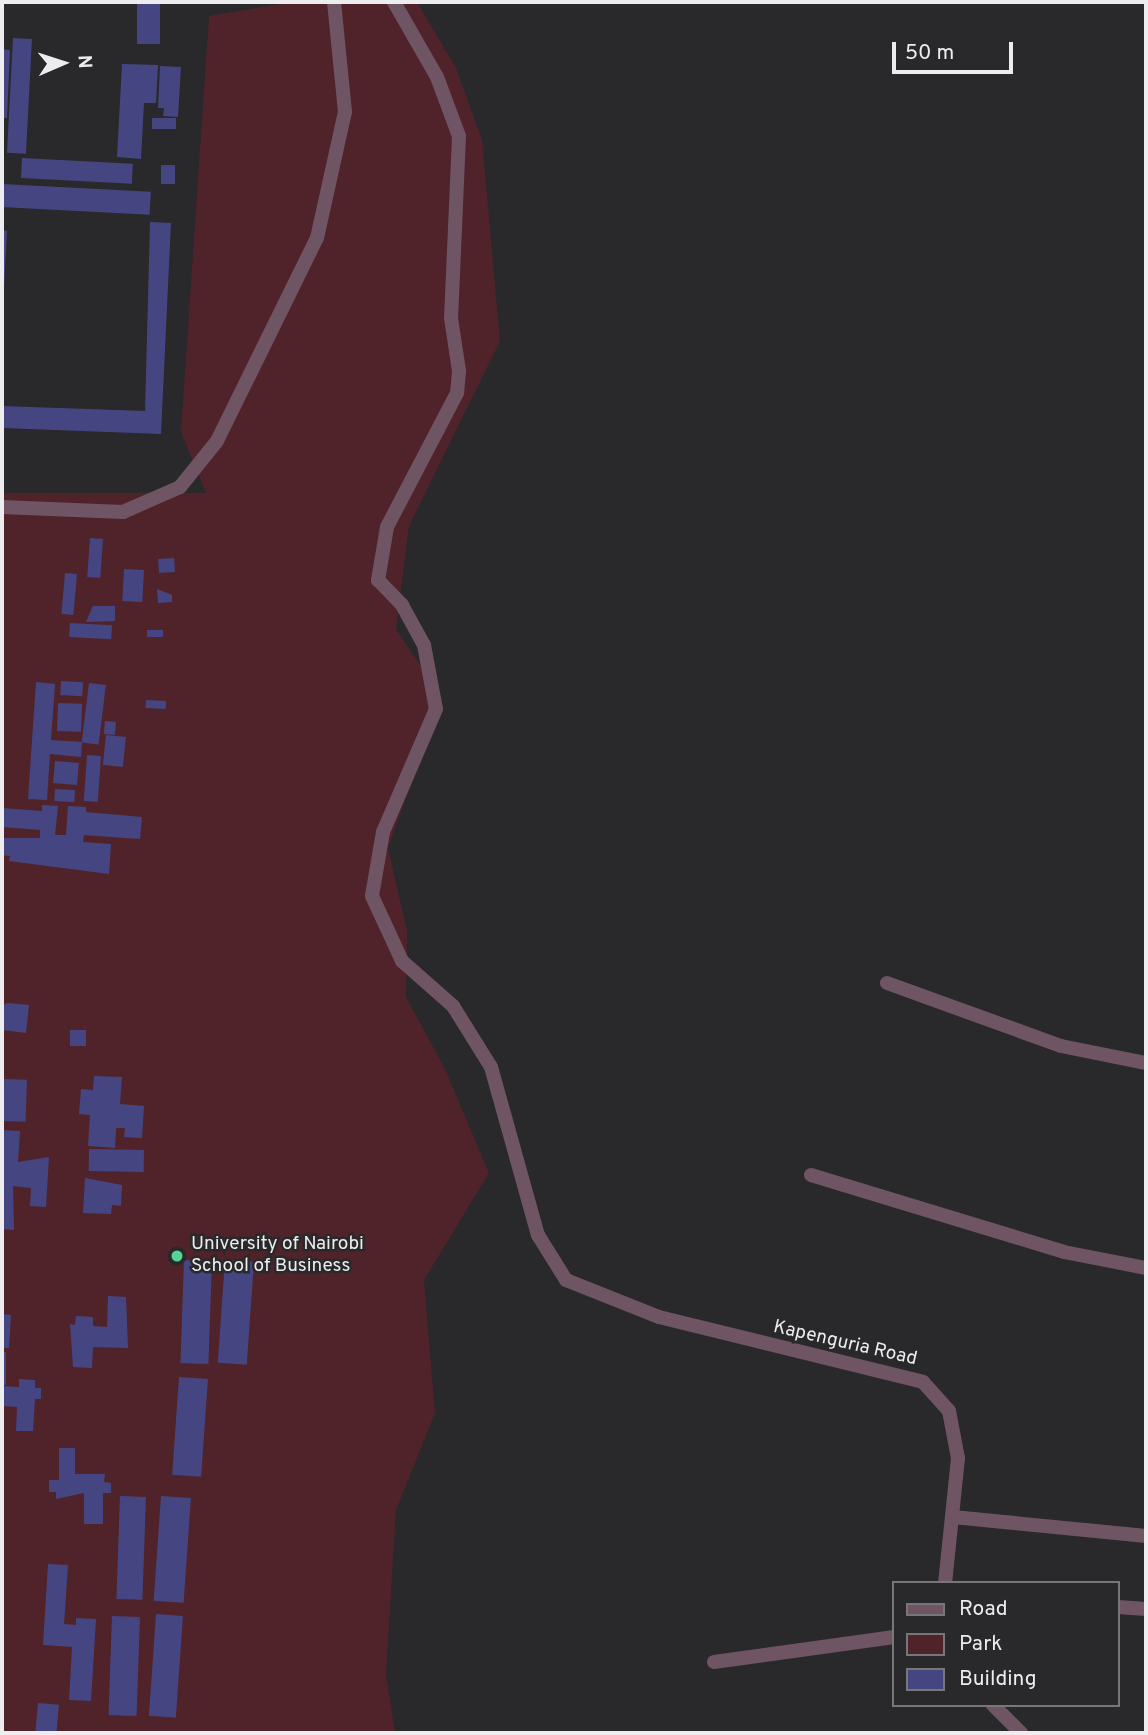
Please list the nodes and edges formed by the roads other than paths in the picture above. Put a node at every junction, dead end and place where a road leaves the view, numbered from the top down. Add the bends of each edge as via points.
1 (334, 2) edge
2 (394, 2) edge
3 (2, 507) edge
4 (887, 984) dead end
5 (1146, 1063) edge
6 (811, 1175) dead end
7 (1146, 1268) edge
8 (953, 1517) junction
9 (1146, 1535) edge
10 (945, 1581) edge
11 (1120, 1607) edge
12 (1146, 1609) edge
13 (892, 1637) edge
14 (714, 1662) dead end
15 (995, 1707) edge
16 (1021, 1733) edge

1 - 3 street via 345,112 317,239 217,442 180,487 123,512
2 - 8 street, Kapenguria Road via 437,77 458,136 450,318 459,371 457,393 387,527 378,580 402,605 424,645 436,709 383,832 372,896 402,961 453,1006 491,1067 538,1236 566,1280 659,1317 923,1382 950,1411 958,1458
4 - 5 street via 1061,1046
6 - 7 street via 1064,1252
8 - 9 street
8 - 10 street, Kapenguria Road
11 - 12 street
13 - 14 street
15 - 16 street

